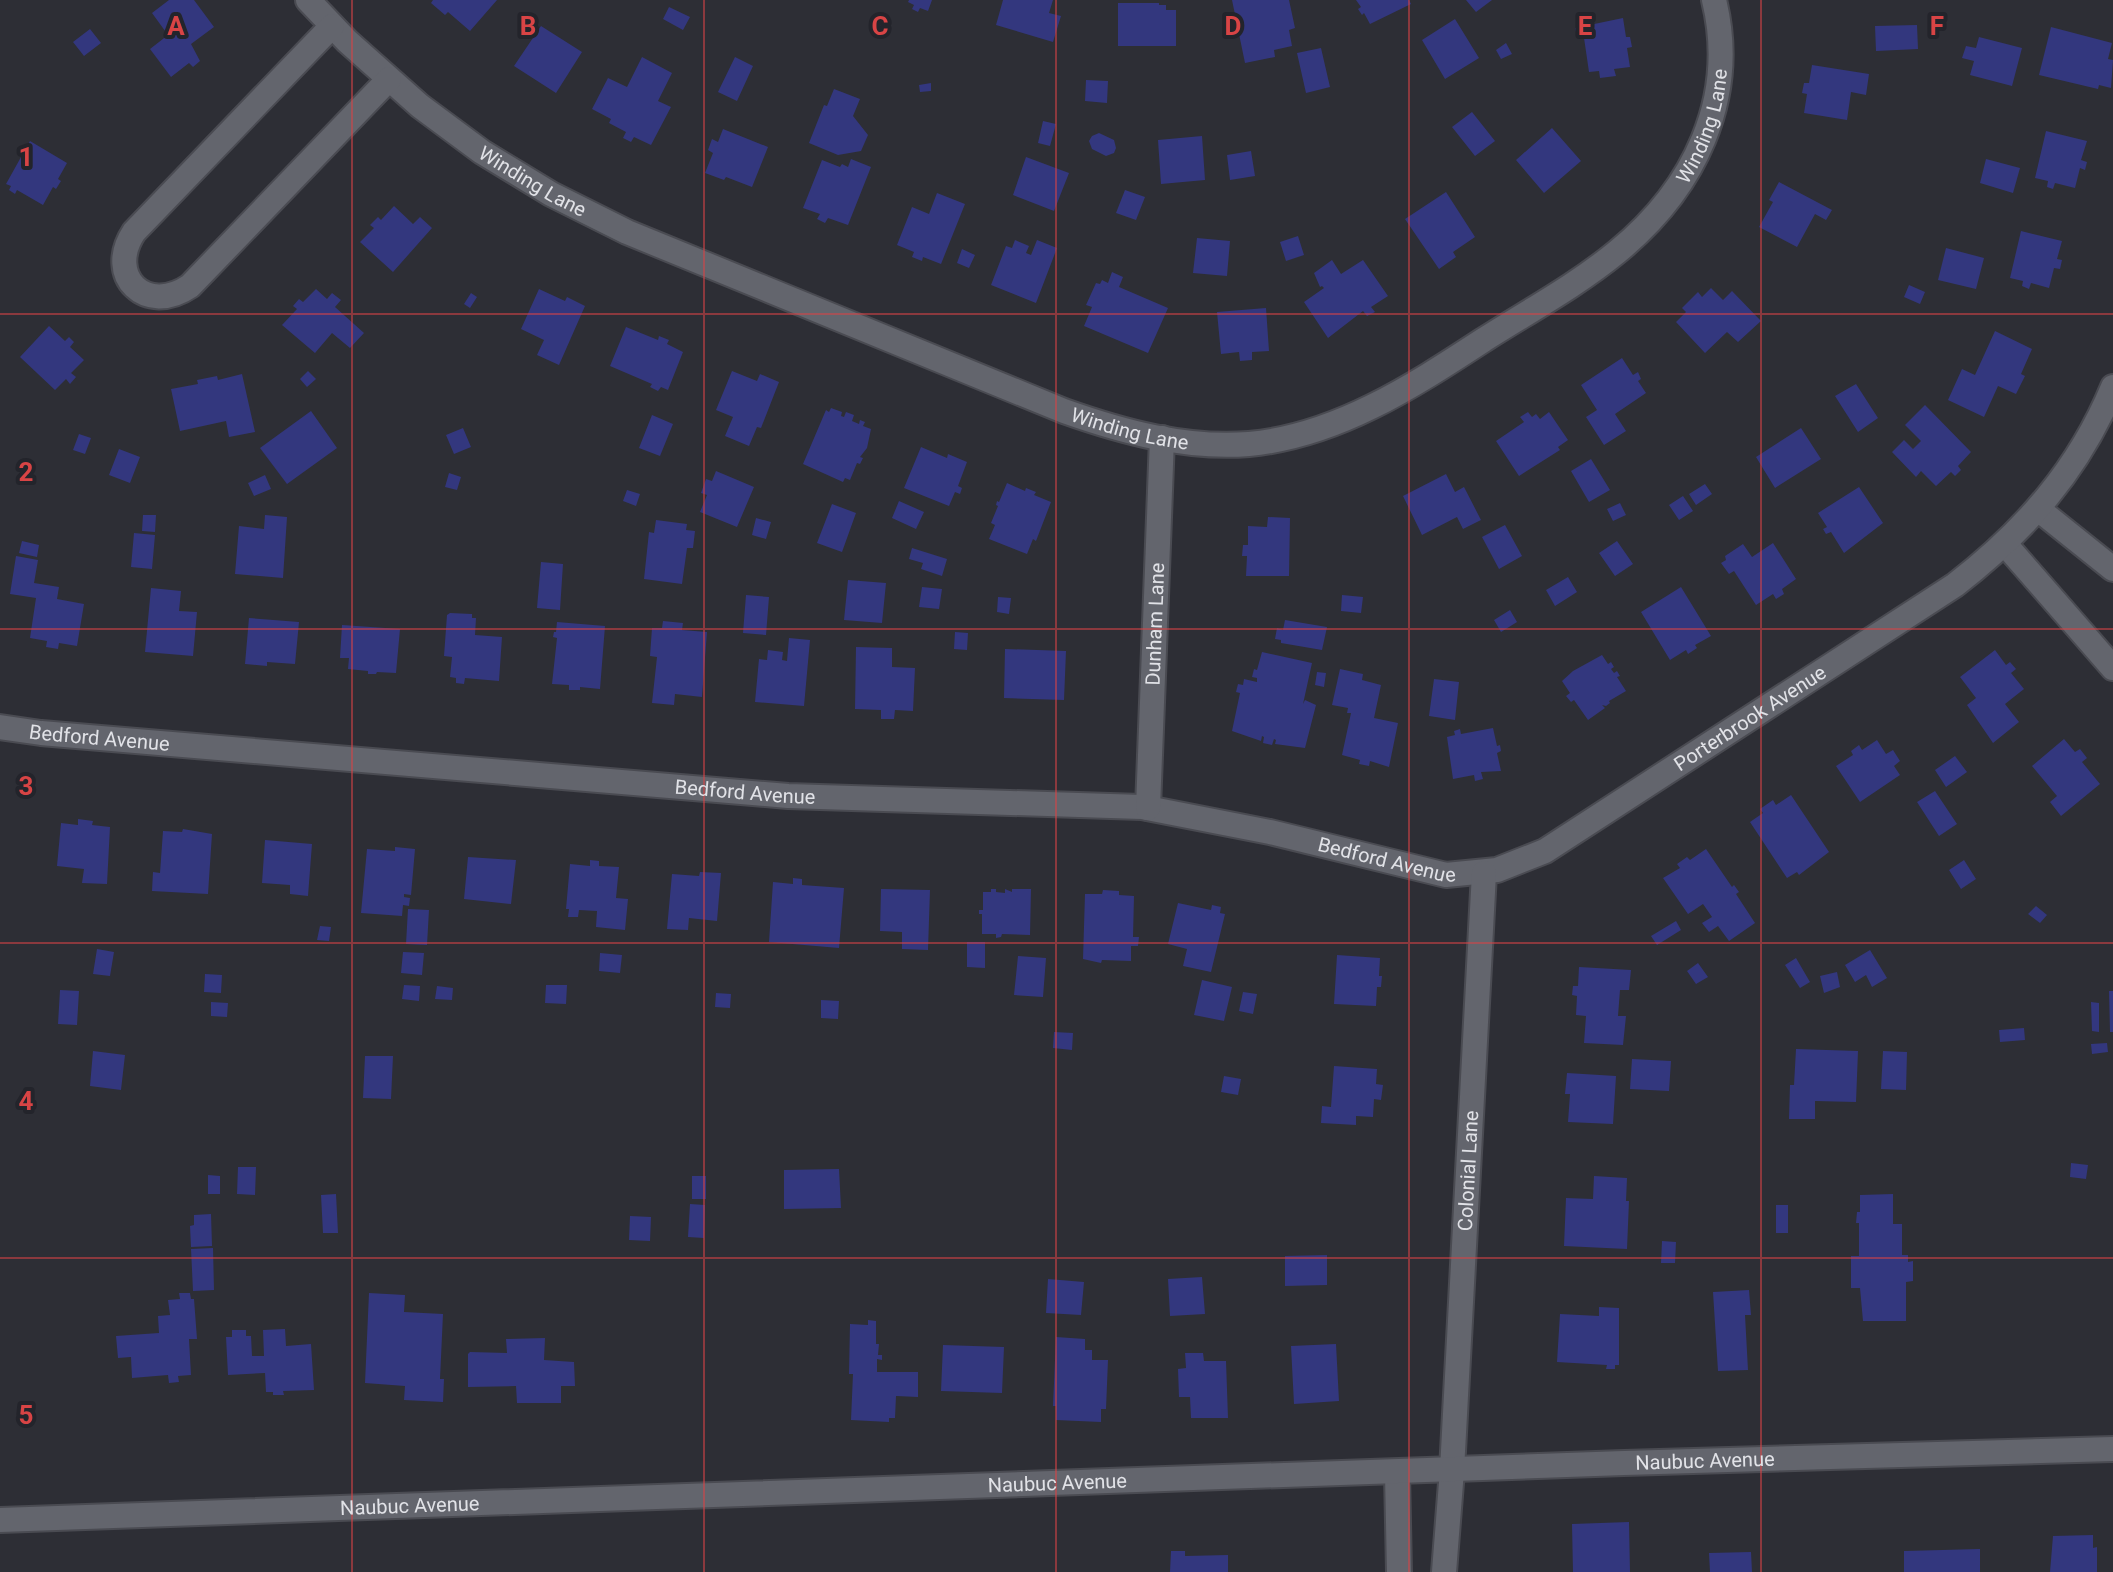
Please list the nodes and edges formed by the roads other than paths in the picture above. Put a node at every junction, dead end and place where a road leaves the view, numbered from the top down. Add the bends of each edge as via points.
1 (308, 0) edge
2 (1714, 0) edge
3 (332, 26) junction
4 (389, 79) junction
5 (2113, 387) edge
6 (1162, 438) junction
7 (2038, 509) junction
8 (2005, 544) junction
9 (2113, 569) edge
10 (2113, 668) edge
11 (0, 727) edge
12 (1148, 808) junction
13 (1484, 873) junction
14 (2113, 1449) edge
15 (1452, 1470) junction
16 (1397, 1473) junction
17 (0, 1520) edge
18 (1399, 1572) edge
19 (1444, 1572) edge

1 - 3 street, Winding Lane
2 - 6 street, Winding Lane via 1721,71 1706,134 1671,196 1616,253 1427,377 1345,419 1248,444
3 - 4 street, Winding Lane
3 - 4 street via 134,232 123,260 134,288 163,298 190,286
4 - 6 street, Winding Lane via 505,166 614,226 1064,411
5 - 7 street, Porterbrook Avenue via 2078,456
6 - 12 street, Dunham Lane
7 - 8 street, Porterbrook Avenue
7 - 9 street
8 - 10 street
8 - 13 street, Porterbrook Avenue via 1955,585 1545,851
11 - 12 street, Bedford Avenue via 788,796
12 - 13 street, Bedford Avenue via 1446,875
13 - 15 street, Colonial Lane
14 - 15 street, Naubuc Avenue
15 - 16 street, Naubuc Avenue
15 - 19 street, Colonial Lane
16 - 17 street, Naubuc Avenue
16 - 18 street

